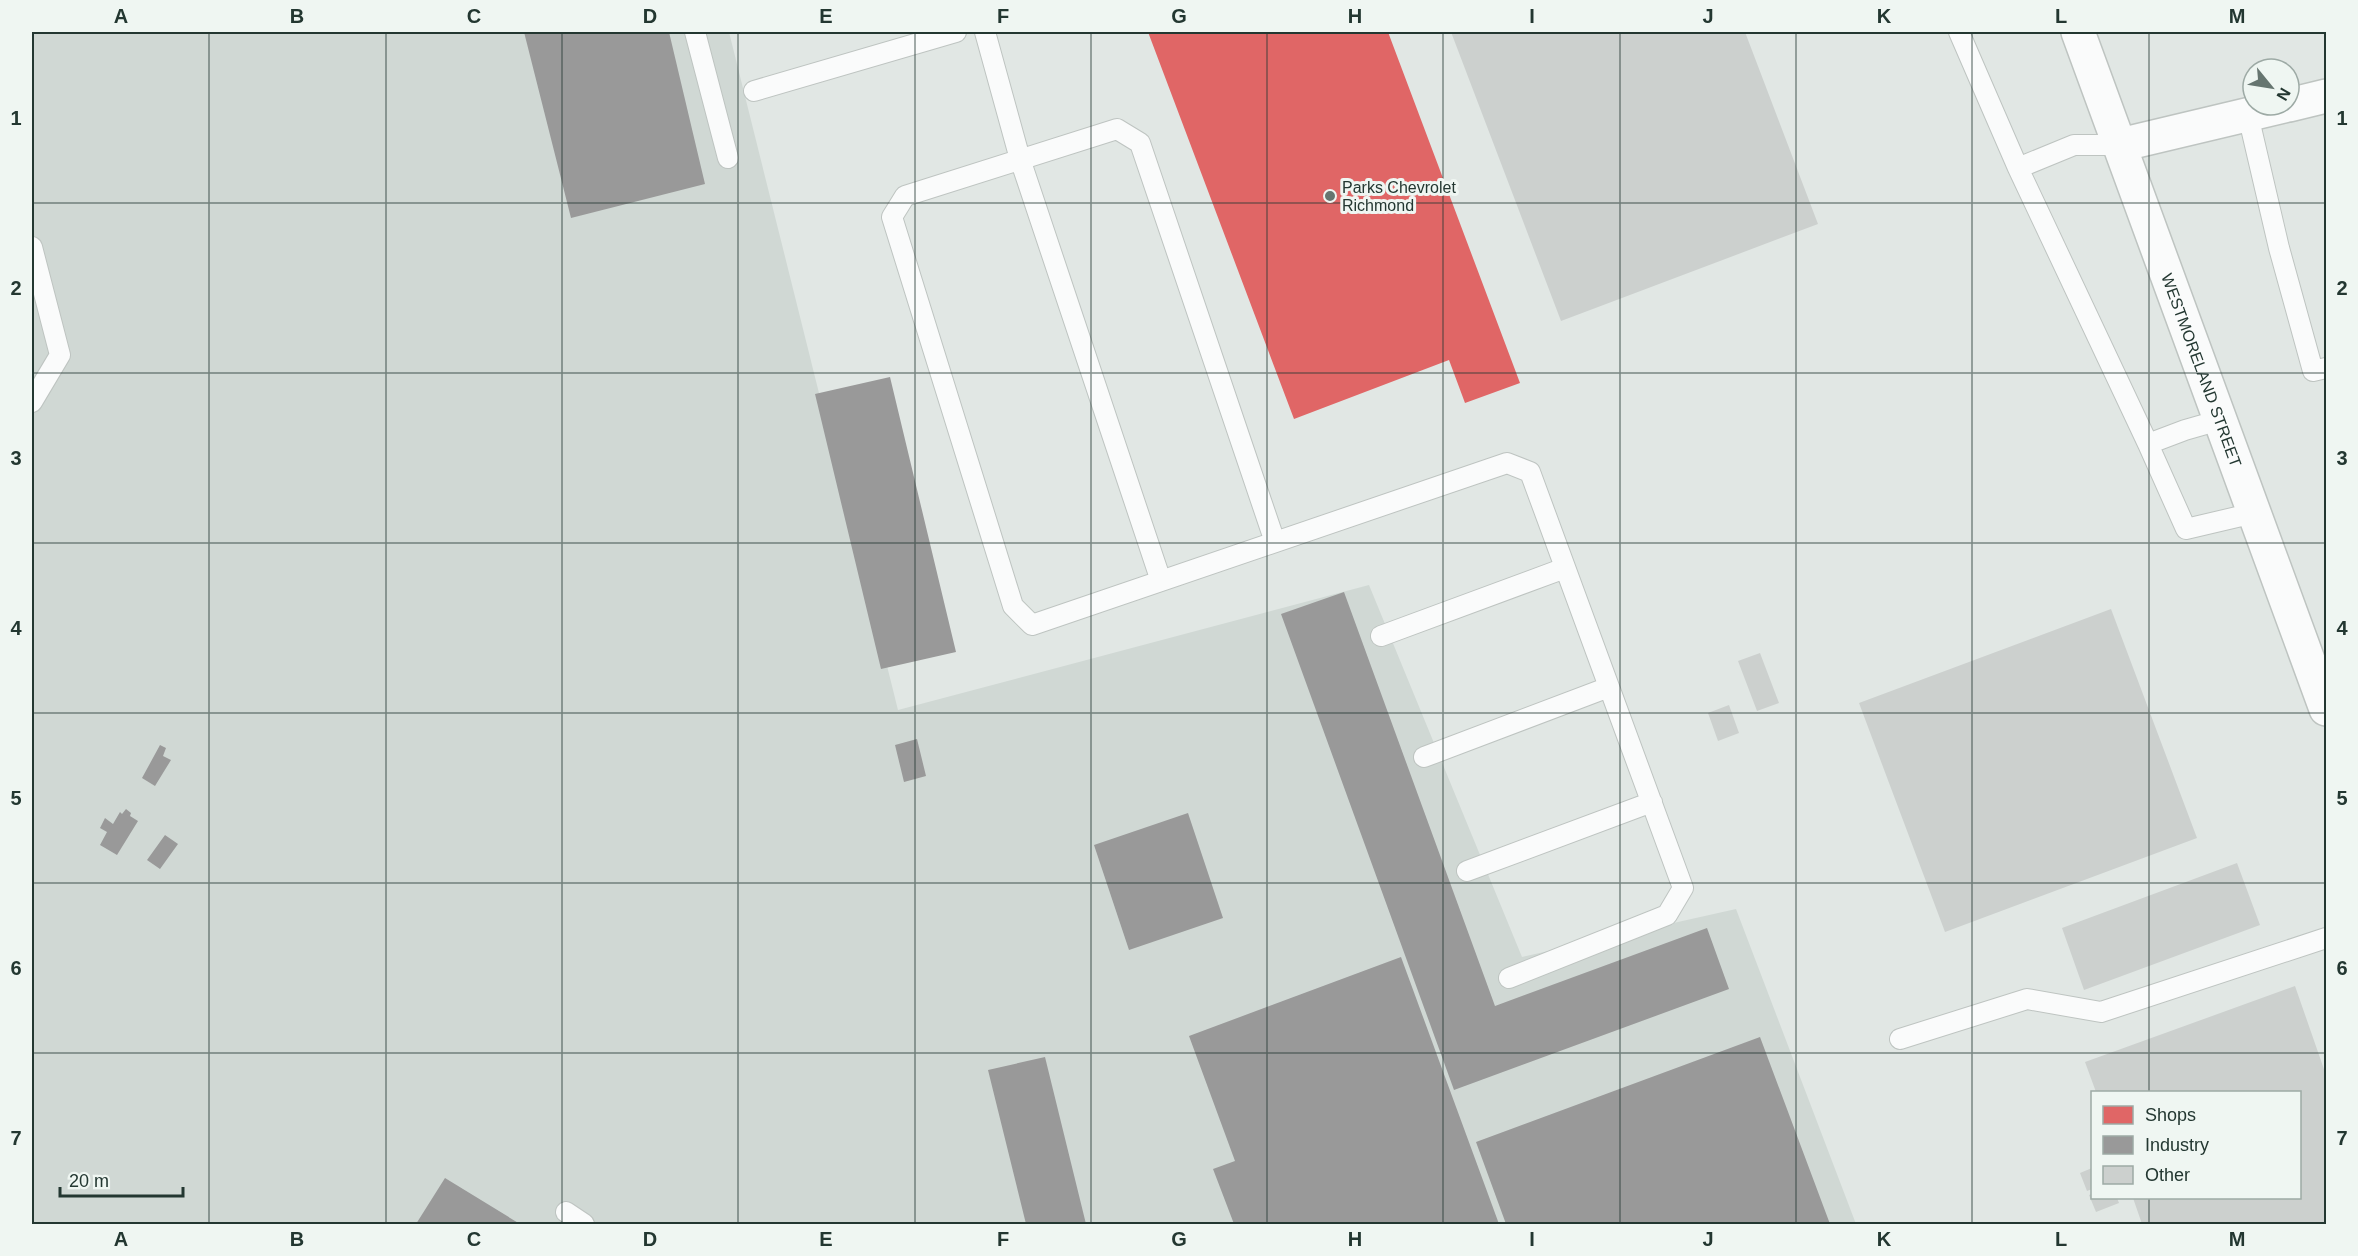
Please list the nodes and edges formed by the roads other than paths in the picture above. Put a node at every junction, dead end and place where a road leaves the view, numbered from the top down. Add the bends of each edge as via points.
1 (695, 32) edge
2 (957, 32) edge
3 (985, 32) edge
4 (1959, 32) edge
5 (2078, 32) edge
6 (754, 91) dead end
7 (2326, 96) edge
8 (2301, 102) edge
9 (2241, 117) edge
10 (2248, 117) edge
11 (2120, 146) junction
12 (728, 158) dead end
13 (1020, 159) junction
14 (2018, 168) junction
15 (32, 247) edge
16 (2326, 368) edge
17 (32, 402) edge
18 (2220, 420) junction
19 (2148, 444) junction
20 (2254, 513) junction
21 (1275, 542) junction
22 (1565, 568) junction
23 (1161, 581) junction
24 (1381, 636) dead end
25 (1609, 687) junction
26 (2326, 709) edge
27 (1424, 757) dead end
28 (1652, 802) junction
29 (1467, 871) dead end
30 (2326, 938) edge
31 (1509, 978) dead end
32 (1900, 1039) dead end
33 (566, 1212) dead end
34 (584, 1224) edge

1 - 12 lane
2 - 6 lane
3 - 13 lane
4 - 14 lane
5 - 11 street, WESTMORELAND STREET
7 - 8 street
9 - 11 street
10 - 16 lane via 2313,371
11 - 14 lane via 2074,146
11 - 18 street, WESTMORELAND STREET
13 - 21 lane via 1117,129 1140,143
13 - 23 lane
13 - 23 lane via 905,196 892,217 1013,606 1032,625
14 - 19 lane
15 - 17 lane via 60,355
18 - 19 lane
18 - 20 street, WESTMORELAND STREET
19 - 20 lane via 2186,529
20 - 26 street, WESTMORELAND STREET
21 - 22 lane via 1507,463 1530,472
21 - 23 lane
22 - 24 lane
22 - 25 lane
25 - 27 lane
25 - 28 lane
28 - 29 lane
28 - 31 lane via 1683,888 1667,915
30 - 32 lane via 2101,1012 2027,999
33 - 34 lane

